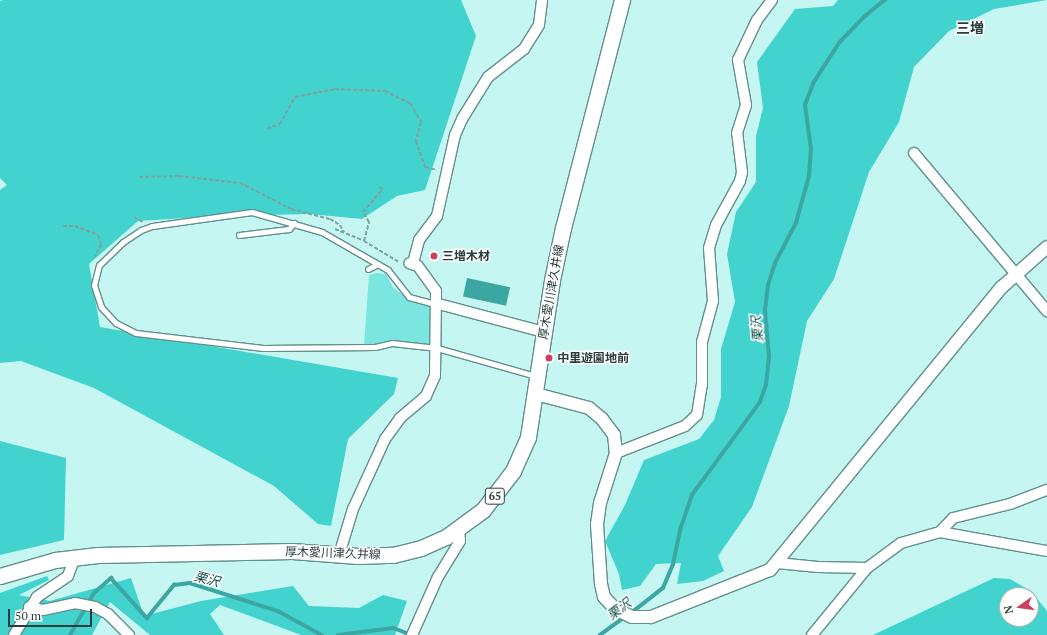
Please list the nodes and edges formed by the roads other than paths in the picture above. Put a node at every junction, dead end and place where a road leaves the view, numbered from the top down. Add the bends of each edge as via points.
1 (542, 0) edge
2 (622, 0) edge
3 (772, 0) edge
4 (914, 153) dead end
5 (294, 223) junction
6 (239, 235) dead end
7 (1047, 246) edge
8 (378, 264) junction
9 (368, 269) dead end
10 (1014, 274) junction
11 (435, 304) junction
12 (1047, 311) edge
13 (544, 332) junction
14 (437, 348) junction
15 (538, 377) junction
16 (536, 394) junction
17 (616, 453) junction
18 (1047, 490) edge
19 (459, 530) junction
20 (940, 532) junction
21 (1047, 551) edge
22 (339, 555) junction
23 (75, 557) junction
24 (777, 562) junction
25 (867, 568) junction
26 (0, 576) edge
27 (29, 607) junction
28 (413, 632) edge
29 (14, 635) edge
30 (129, 635) edge
31 (812, 635) edge

1 - 11 street via 539,25 524,49 484,81 462,119 446,172 437,216 419,240 411,263 436,291
2 - 13 main road, 厚木愛川津久井線 / 65 via 570,196
3 - 17 street via 757,20 738,60 746,106 737,133 742,172 736,189 716,225 709,248 714,292 702,342 702,385 696,415 685,426
4 - 10 street
5 - 6 lane via 289,229
5 - 8 lane via 322,232
5 - 14 lane via 252,212 147,228 124,242 99,265 94,285 96,298 116,323 136,333 263,348 375,347 392,343
7 - 10 street
8 - 9 lane
8 - 11 lane via 388,270 409,297
10 - 12 street
10 - 24 street
11 - 13 street
11 - 14 street
13 - 15 main road, 厚木愛川津久井線 / 65
14 - 15 lane
14 - 22 street via 433,385 421,402 395,424 385,439 352,509
15 - 16 main road, 厚木愛川津久井線 / 65
16 - 17 street via 576,402 592,410 614,435
16 - 19 main road, 厚木愛川津久井線 / 65 via 528,437 513,471 488,504
17 - 24 street via 600,503 596,532 603,592 610,605 628,616 660,614 708,592 762,574
18 - 20 street via 1010,504 953,518
19 - 22 main road, 厚木愛川津久井線 / 65 via 408,552 381,556
19 - 28 street via 460,541 438,576
20 - 21 street
20 - 25 street via 901,543
22 - 23 main road, 厚木愛川津久井線 / 65 via 285,551
23 - 26 main road, 厚木愛川津久井線 / 65
23 - 27 street via 71,572 65,580 43,592
24 - 25 street via 818,568
25 - 31 street
27 - 29 street
27 - 30 street via 43,610 79,603 95,607 108,614

